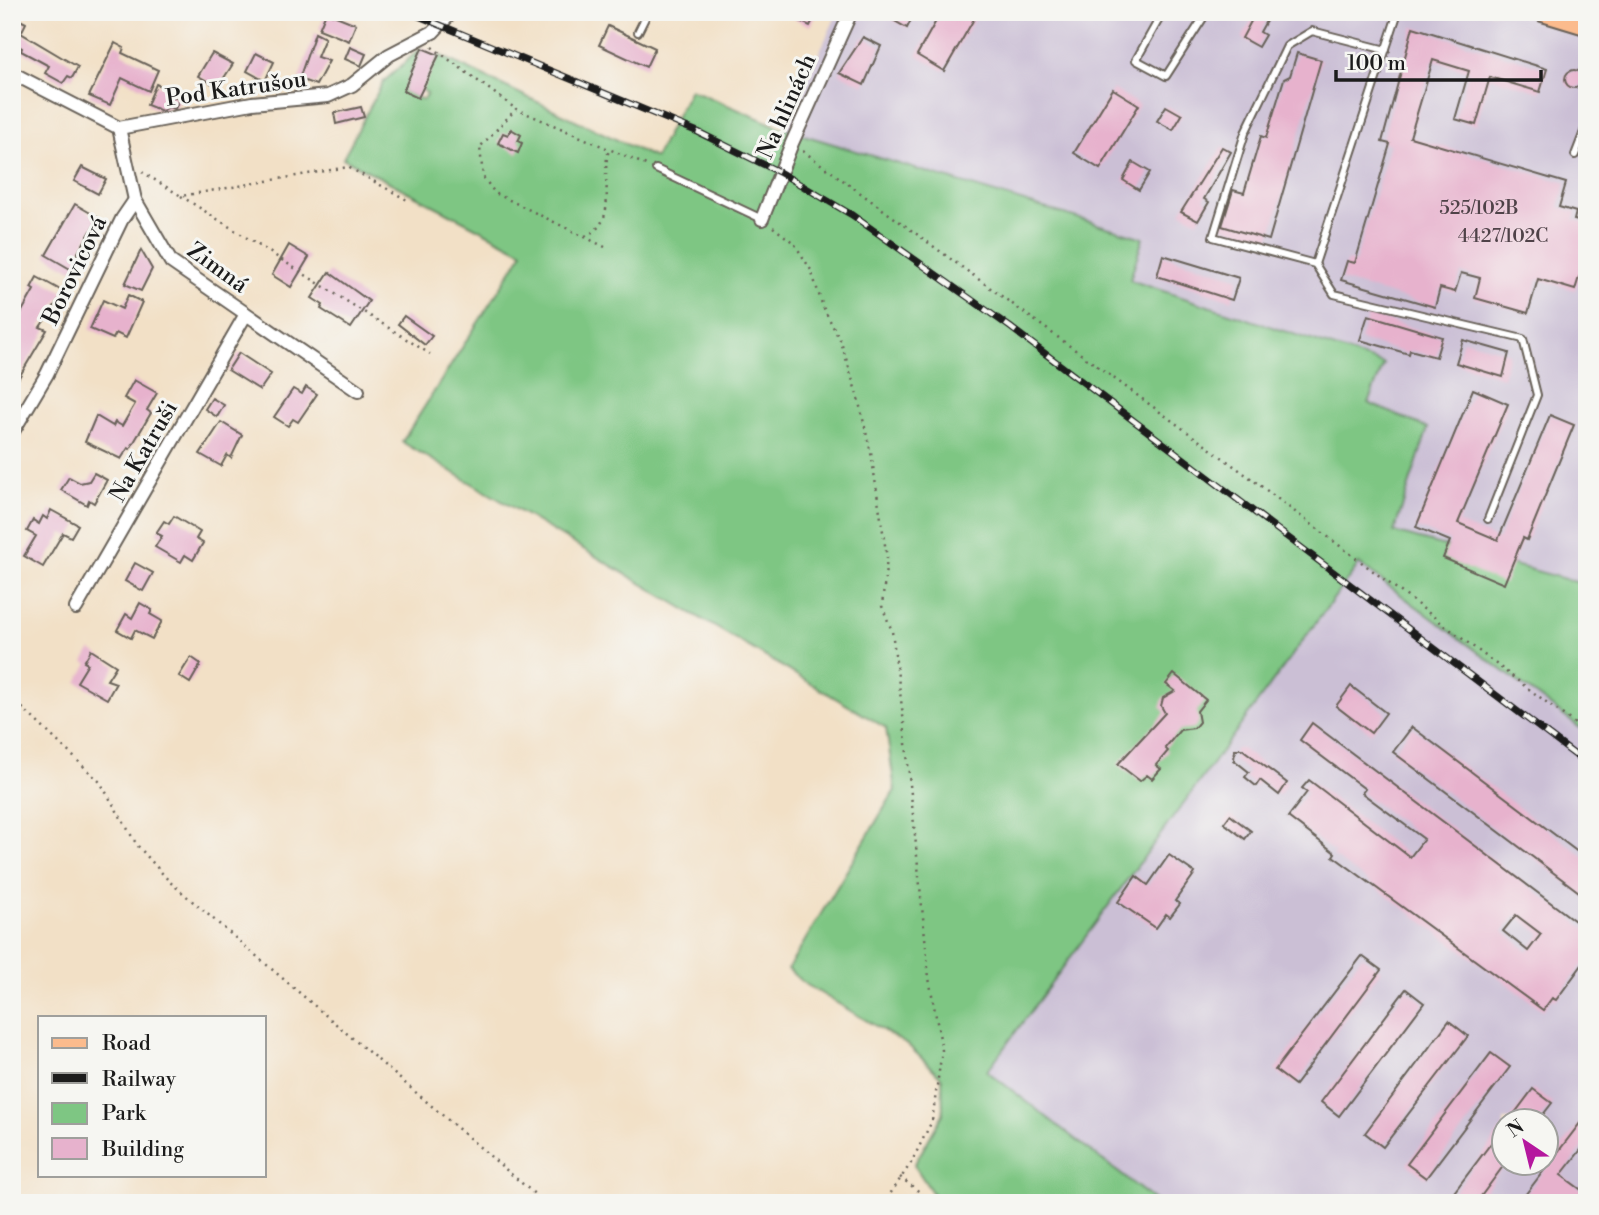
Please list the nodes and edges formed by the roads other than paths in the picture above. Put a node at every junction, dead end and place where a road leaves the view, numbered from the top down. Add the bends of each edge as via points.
1 (452, 12) edge
2 (648, 12) edge
3 (851, 12) edge
4 (1163, 12) edge
5 (1207, 12) edge
6 (1398, 12) edge
7 (1544, 12) edge
8 (1587, 25) edge
9 (638, 33) dead end
10 (1386, 50) junction
11 (12, 73) edge
12 (1587, 124) edge
13 (119, 128) junction
14 (1575, 155) dead end
15 (656, 169) road end
16 (135, 200) junction
17 (762, 219) joint
18 (1315, 264) junction
19 (246, 314) junction
20 (358, 391) dead end
21 (12, 433) edge
22 (1488, 519) dead end
23 (76, 608) dead end

1 - 13 street, Pod Katrušou via 442,25 328,96 252,103
2 - 9 lane
3 - 17 street, Na hlinách
4 - 5 lane via 1136,60 1166,76
6 - 10 lane
7 - 8 main road
10 - 18 lane
10 - 18 lane via 1312,31 1287,46 1245,133 1213,237
11 - 13 street
12 - 14 lane
13 - 16 street, Zimná
15 - 17 lane
16 - 19 street, Zimná via 171,262
16 - 21 street, Borovicová
18 - 22 lane via 1334,294 1522,339 1537,395
19 - 20 street, Zimná
19 - 23 street, Na Katruši

